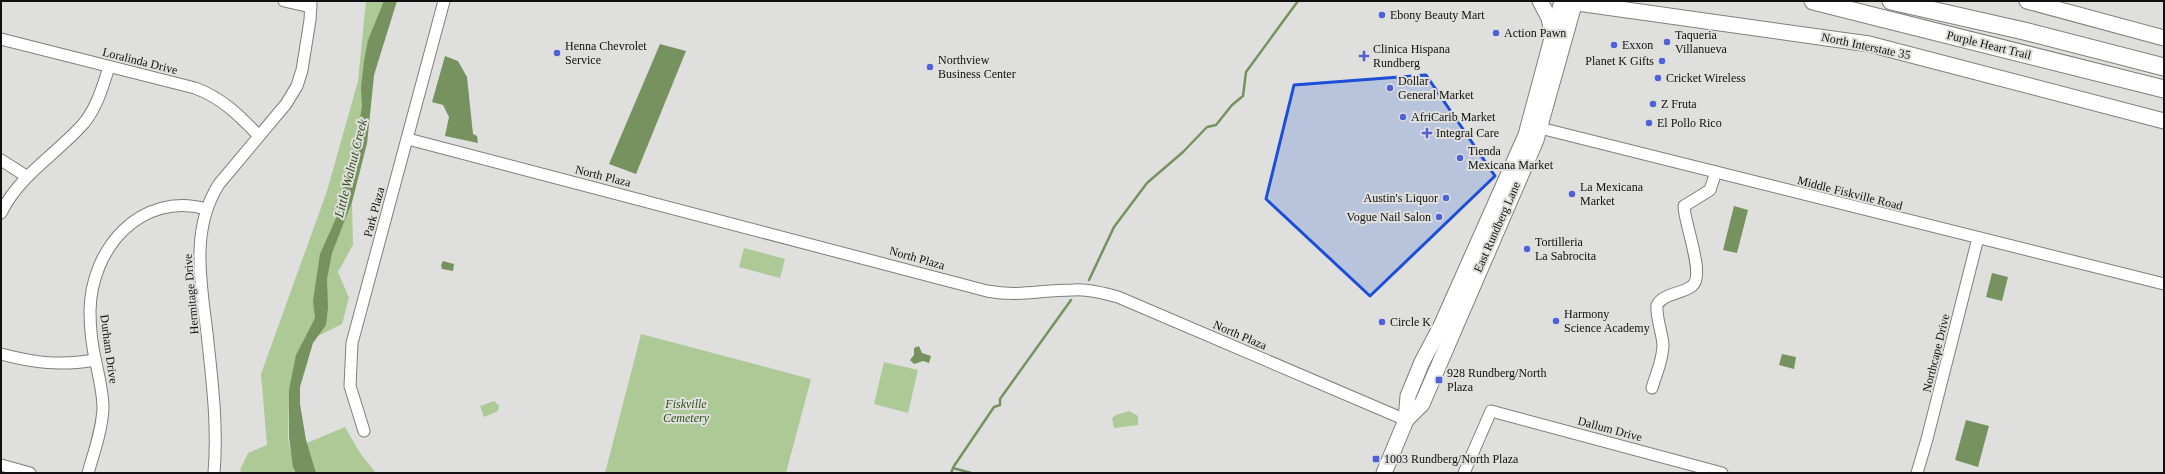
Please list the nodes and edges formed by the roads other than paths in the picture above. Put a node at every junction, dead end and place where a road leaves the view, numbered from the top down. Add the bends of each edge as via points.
1 (284, 1) edge
2 (444, 1) edge
3 (1540, 1) edge
4 (1813, 1) edge
5 (1891, 1) edge
6 (2026, 1) edge
7 (1568, 2) edge
8 (311, 4) edge
9 (1622, 5) edge
10 (1552, 35) junction
11 (2164, 38) edge
12 (1, 39) edge
13 (2100, 50) junction
14 (2164, 57) edge
15 (109, 67) junction
16 (2164, 68) edge
17 (2164, 90) edge
18 (2164, 121) edge
19 (1534, 127) junction
20 (259, 136) junction
21 (408, 139) junction
22 (1, 160) edge
23 (1716, 172) junction
24 (26, 176) junction
25 (206, 209) junction
26 (1, 214) edge
27 (1978, 238) junction
28 (2164, 284) edge
29 (1, 354) edge
30 (95, 360) junction
31 (1652, 388) dead end
32 (1406, 420) junction
33 (364, 431) dead end
34 (1, 465) edge
35 (30, 473) edge
36 (88, 473) edge
37 (214, 473) edge
38 (1384, 473) edge
39 (1464, 473) edge
40 (1722, 473) edge
41 (1917, 473) edge

1 - 8 street
2 - 21 street, Park Plaza
3 - 10 main road via 1549,18
4 - 17 highway, Purple Heart Trail
5 - 13 highway, Purple Heart Trail
6 - 11 main road
7 - 9 main road, North Interstate 35
7 - 10 main road, East Rundberg Lane
7 - 19 main road, East Rundberg Lane
8 - 20 street, Hermitage Drive via 302,70 297,86 286,104
9 - 18 main road, North Interstate 35 via 1869,44
10 - 19 main road, East Rundberg Lane
12 - 15 street, Loralinda Drive
13 - 14 highway via 2129,51
13 - 16 highway, Purple Heart Trail
15 - 20 street, Loralinda Drive via 211,94 225,103
15 - 24 street via 95,107 85,122
19 - 23 street, Middle Fiskville Road
19 - 32 main road, East Rundberg Lane via 1422,362 1408,396
20 - 25 street, Hermitage Drive via 219,184
21 - 32 street, North Plaza via 987,291 1018,295 1074,290 1118,297
21 - 33 street, Park Plaza via 352,343 350,386
22 - 24 street
23 - 27 street, Middle Fiskville Road
23 - 31 street via 1710,190 1684,206 1698,278 1691,287 1666,297 1657,305 1663,347
24 - 26 street
25 - 30 street, Durham Drive via 192,205 159,208 130,223 116,237 99,269 93,291 90,310
25 - 37 street, Hermitage Drive via 202,226 200,264 217,444
27 - 28 street, Middle Fiskville Road
27 - 41 street, Northcape Drive
29 - 30 street via 32,362 54,364
30 - 36 street, Durham Drive via 103,408
32 - 38 main road, East Rundberg Lane
34 - 35 street
39 - 40 street, Dallum Drive via 1491,411

